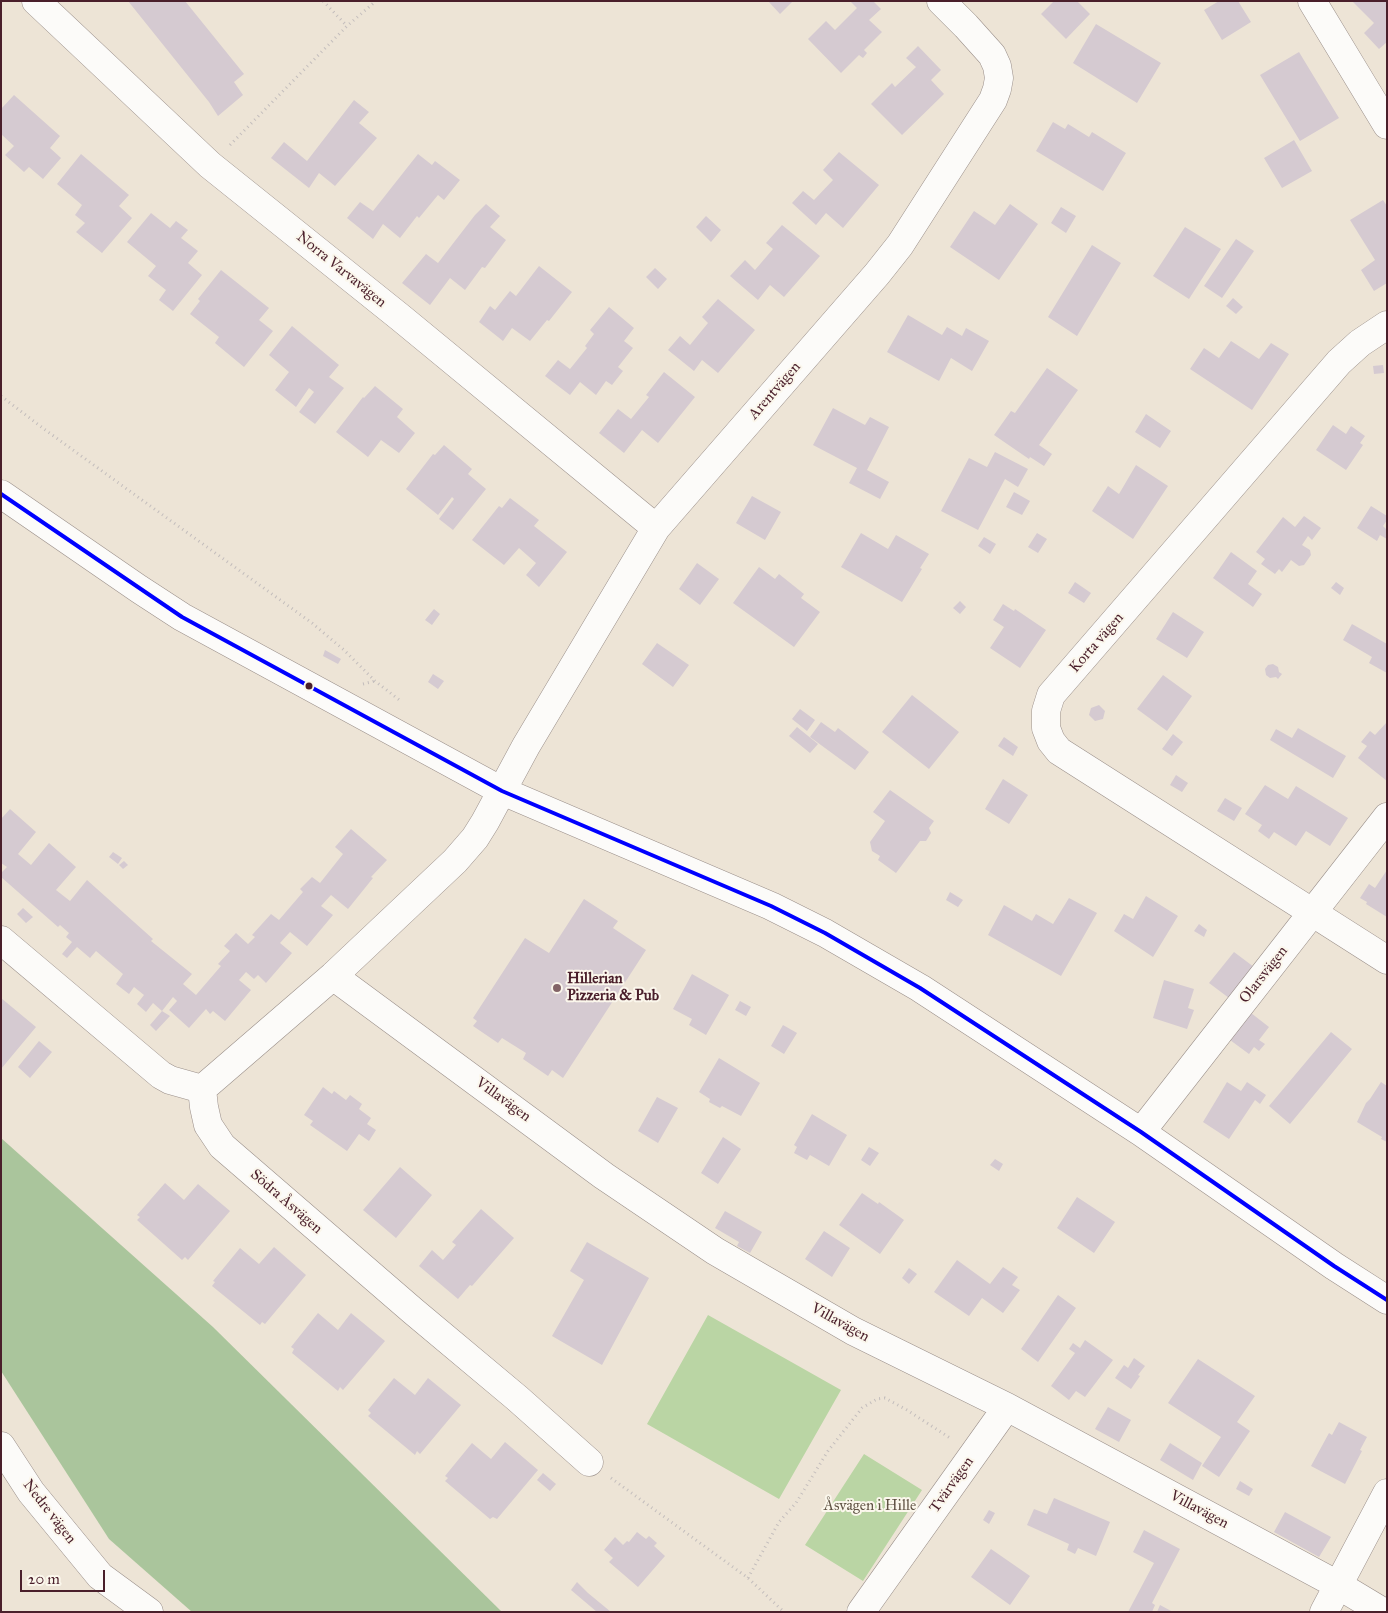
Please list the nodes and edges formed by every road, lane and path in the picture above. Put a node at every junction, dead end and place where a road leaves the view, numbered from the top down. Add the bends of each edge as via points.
1 (36, 1) edge
2 (323, 1) edge
3 (376, 1) edge
4 (941, 1) edge
5 (1312, 1) edge
6 (347, 26) junction
7 (1387, 125) edge
8 (210, 166) junction
9 (1387, 325) edge
10 (1, 494) edge
11 (656, 528) junction
12 (502, 791) junction
13 (1387, 817) edge
14 (1313, 912) junction
15 (1, 940) edge
16 (1387, 960) edge
17 (333, 976) junction
18 (202, 1089) junction
19 (1141, 1132) junction
20 (1387, 1300) edge
21 (1007, 1407) junction
22 (1, 1446) edge
23 (974, 1454) junction
24 (589, 1462) joint
25 (1387, 1493) edge
26 (748, 1578) junction
27 (1338, 1585) junction
28 (149, 1612) edge
29 (784, 1612) edge
30 (861, 1612) edge
31 (1324, 1612) edge
32 (1383, 1612) edge

1 - 8 street, Norra Varvavägen
2 - 6 path
3 - 6 path
4 - 11 street, Arentvägen via 992,55 999,78 993,100 900,245
5 - 7 street
6 - 8 path
8 - 11 street, Norra Varvavägen
9 - 14 street, Korta vägen via 1339,362 1052,696 1046,711 1046,728 1059,751
10 - 12 street via 182,617
11 - 12 street, Arentvägen
12 - 17 street via 475,838 455,861
12 - 19 street via 771,906 825,933 920,988
13 - 14 street, Olarsvägen
14 - 16 street, Korta vägen
14 - 19 street, Olarsvägen
15 - 18 street via 161,1075
17 - 18 street
17 - 21 street, Villavägen via 604,1176 715,1251 853,1331
18 - 24 street, Södra Åsvägen via 208,1125 222,1146
19 - 20 street
21 - 23 street, Tvärvägen
21 - 27 street, Villavägen
22 - 28 street, Nedre vägen via 31,1492 100,1576
23 - 26 path via 907,1410 885,1398 877,1398 862,1408 828,1452 796,1503 779,1522
23 - 30 street, Tvärvägen
24 - 26 path
25 - 27 street
26 - 29 path
27 - 31 street
27 - 32 street, Villavägen

